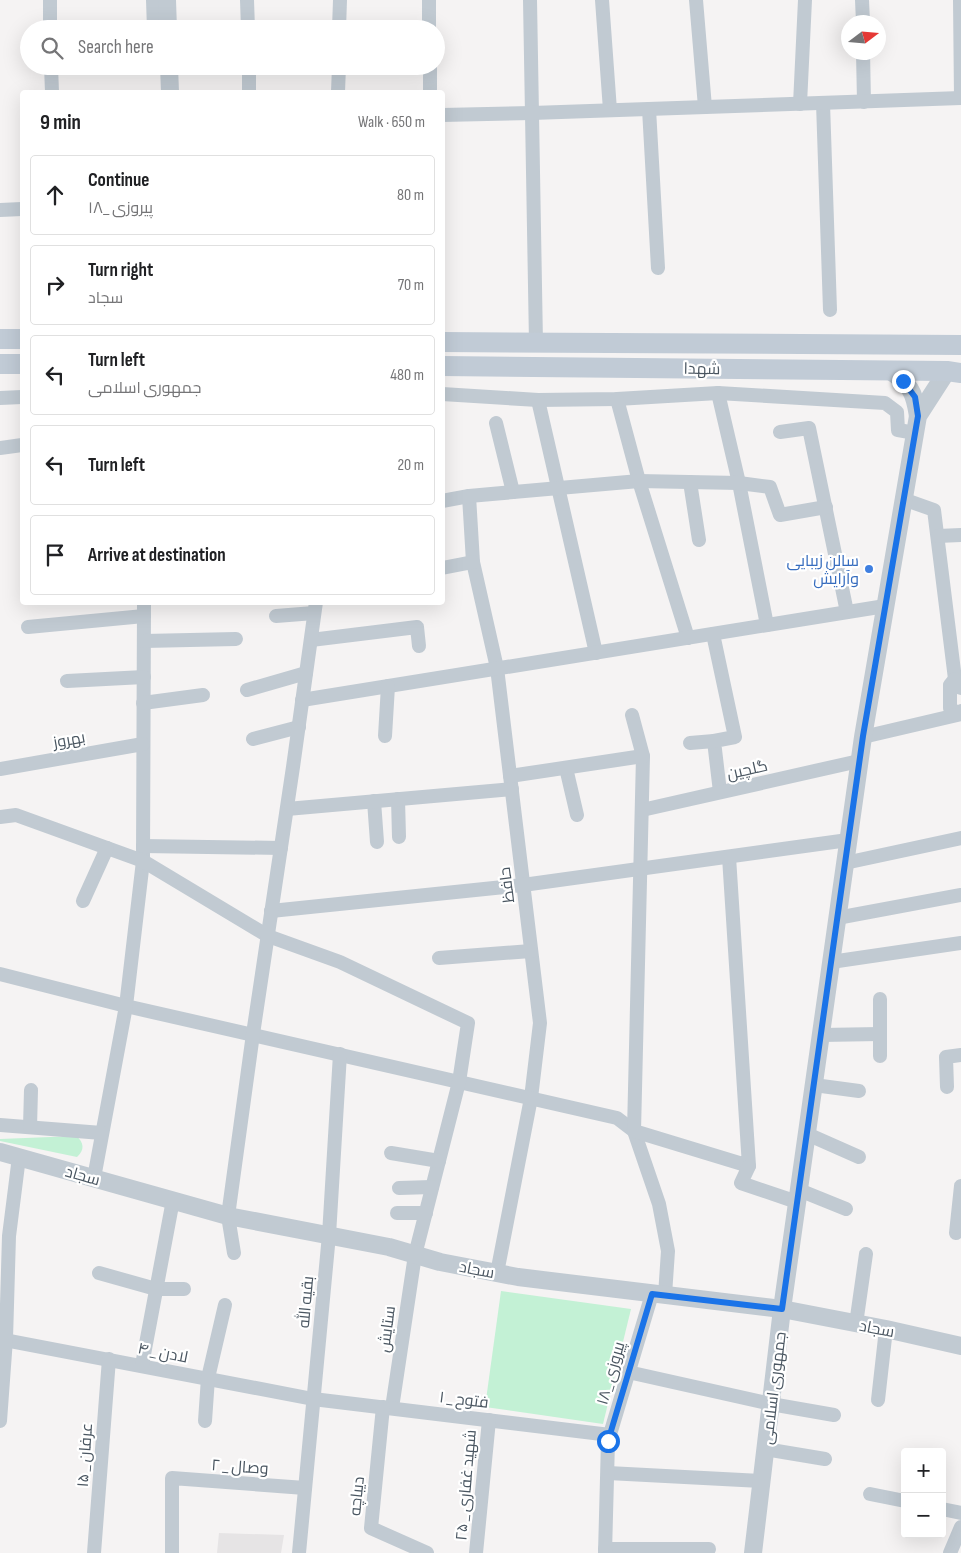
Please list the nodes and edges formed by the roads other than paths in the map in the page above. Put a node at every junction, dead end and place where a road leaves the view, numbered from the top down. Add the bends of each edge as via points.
1 (50, 0) edge
2 (155, 0) edge
3 (167, 0) edge
4 (248, 0) edge
5 (340, 0) edge
6 (429, 0) edge
7 (530, 0) edge
8 (602, 0) edge
9 (696, 0) edge
10 (805, 0) edge
11 (862, 0) edge
12 (960, 0) edge
13 (862, 15) edge
14 (50, 20) edge
15 (161, 20) edge
16 (163, 20) edge
17 (248, 20) edge
18 (339, 20) edge
19 (429, 20) edge
20 (863, 60) edge
21 (51, 75) edge
22 (157, 75) edge
23 (169, 75) edge
24 (249, 75) edge
25 (338, 75) edge
26 (430, 75) edge
27 (52, 90) edge
28 (158, 90) edge
29 (170, 90) edge
30 (250, 90) edge
31 (338, 90) edge
32 (430, 90) edge
33 (864, 102) junction
34 (823, 103) junction
35 (800, 104) junction
36 (705, 107) junction
37 (649, 109) junction
38 (610, 110) junction
39 (532, 113) junction
40 (445, 114) edge
41 (20, 209) edge
42 (0, 210) edge
43 (658, 268) dead end
44 (830, 310) dead end
45 (0, 338) edge
46 (20, 339) edge
47 (445, 342) edge
48 (536, 343) junction
49 (614, 343) junction
50 (961, 345) edge
51 (0, 364) edge
52 (20, 364) edge
53 (445, 366) edge
54 (614, 367) junction
55 (889, 370) junction
56 (956, 372) edge
57 (718, 393) junction
58 (445, 394) edge
59 (20, 397) edge
60 (0, 398) edge
61 (617, 398) junction
62 (538, 400) junction
63 (496, 423) dead end
64 (916, 425) junction
65 (780, 432) dead end
66 (20, 445) edge
67 (0, 448) edge
68 (639, 481) junction
69 (690, 482) junction
70 (739, 483) junction
71 (558, 488) junction
72 (514, 492) junction
73 (469, 496) junction
74 (904, 499) junction
75 (445, 500) edge
76 (826, 507) junction
77 (961, 535) edge
78 (938, 536) junction
79 (698, 540) dead end
80 (473, 562) junction
81 (445, 567) edge
82 (885, 606) junction
83 (315, 608) edge
84 (144, 609) edge
85 (847, 612) junction
86 (276, 616) dead end
87 (767, 625) junction
88 (28, 627) dead end
89 (713, 634) junction
90 (688, 638) junction
91 (236, 639) dead end
92 (311, 640) junction
93 (144, 641) junction
94 (419, 646) dead end
95 (596, 653) junction
96 (497, 668) junction
97 (306, 673) junction
98 (144, 677) junction
99 (67, 682) dead end
100 (958, 684) edge
101 (388, 686) junction
102 (247, 690) dead end
103 (203, 695) dead end
104 (302, 700) junction
105 (144, 702) junction
106 (960, 713) edge
107 (632, 715) dead end
108 (299, 727) junction
109 (386, 736) dead end
110 (863, 736) junction
111 (253, 739) dead end
112 (714, 741) junction
113 (690, 743) dead end
114 (143, 744) junction
115 (643, 756) junction
116 (860, 761) junction
117 (566, 768) junction
118 (0, 769) edge
119 (511, 783) junction
120 (720, 792) junction
121 (398, 799) junction
122 (374, 801) junction
123 (287, 809) junction
124 (642, 810) junction
125 (577, 815) dead end
126 (0, 817) edge
127 (399, 837) dead end
128 (961, 838) edge
129 (848, 840) junction
130 (377, 842) dead end
131 (143, 846) junction
132 (107, 848) junction
133 (281, 848) junction
134 (729, 857) junction
135 (143, 861) junction
136 (845, 863) junction
137 (640, 868) junction
138 (523, 884) junction
139 (961, 895) edge
140 (83, 901) dead end
141 (271, 911) junction
142 (837, 918) junction
143 (268, 936) junction
144 (961, 943) edge
145 (531, 951) junction
146 (439, 958) dead end
147 (831, 962) junction
148 (0, 974) edge
149 (880, 999) dead end
150 (126, 1006) junction
151 (252, 1034) junction
152 (880, 1034) junction
153 (821, 1035) junction
154 (340, 1054) junction
155 (961, 1055) edge
156 (880, 1056) dead end
157 (459, 1082) junction
158 (814, 1085) junction
159 (947, 1087) dead end
160 (32, 1090) dead end
161 (859, 1091) dead end
162 (531, 1098) junction
163 (0, 1125) edge
164 (30, 1128) junction
165 (634, 1131) junction
166 (102, 1133) junction
167 (807, 1134) junction
168 (0, 1152) edge
169 (391, 1153) dead end
170 (19, 1157) junction
171 (858, 1157) dead end
172 (439, 1161) junction
173 (749, 1166) junction
174 (94, 1178) junction
175 (961, 1186) edge
176 (432, 1187) junction
177 (399, 1188) dead end
178 (798, 1196) junction
179 (173, 1200) junction
180 (846, 1208) dead end
181 (426, 1212) junction
182 (397, 1213) dead end
183 (228, 1216) junction
184 (956, 1233) dead end
185 (329, 1234) junction
186 (5, 1235) edge
187 (234, 1253) dead end
188 (866, 1254) dead end
189 (415, 1255) junction
190 (99, 1273) dead end
191 (497, 1273) junction
192 (156, 1289) junction
193 (184, 1289) dead end
194 (658, 1294) junction
195 (225, 1305) dead end
196 (782, 1309) junction
197 (856, 1324) junction
198 (886, 1330) junction
199 (3, 1339) edge
200 (961, 1346) edge
201 (109, 1359) junction
202 (142, 1366) junction
203 (628, 1372) junction
204 (208, 1378) junction
205 (313, 1399) junction
206 (878, 1400) dead end
207 (771, 1404) junction
208 (387, 1407) junction
209 (834, 1415) dead end
210 (488, 1420) junction
211 (0, 1421) edge
212 (205, 1421) dead end
213 (610, 1435) junction
214 (765, 1449) junction
215 (825, 1459) dead end
216 (608, 1473) junction
217 (761, 1481) junction
218 (305, 1488) junction
219 (870, 1494) dead end
220 (901, 1500) edge
221 (946, 1510) edge
222 (961, 1513) edge
223 (961, 1527) edge
224 (709, 1549) dead end
225 (605, 1551) edge
226 (954, 1552) edge
227 (94, 1553) edge
228 (172, 1553) edge
229 (299, 1553) edge
230 (427, 1553) edge
231 (476, 1553) edge
232 (753, 1553) edge

1 - 14 street
2 - 15 street
3 - 16 street
4 - 17 street
5 - 18 street
6 - 19 street
7 - 39 street
8 - 38 street
9 - 36 street
10 - 35 street
11 - 13 street
12 - 33 street via 961,98
20 - 33 street
21 - 27 street
22 - 28 street
23 - 29 street
24 - 30 street
25 - 31 street
26 - 32 street
33 - 34 street
34 - 35 street
34 - 44 street
35 - 36 street
36 - 37 street
37 - 38 street
37 - 43 street
38 - 39 street
39 - 40 street
39 - 48 street
41 - 42 street
45 - 46 main road
47 - 48 main road, شهدا
48 - 49 main road, شهدا
49 - 50 main road, شهدا
49 - 54 main road
51 - 52 main road
53 - 54 main road, شهدا
54 - 55 main road, شهدا
55 - 56 main road, شهدا
55 - 64 street via 915,397
56 - 64 street, جمهوری اسلامی
57 - 61 street
57 - 64 street via 885,403 897,412 898,430
57 - 70 street
58 - 62 street
59 - 60 street
61 - 62 street
61 - 68 street
62 - 71 street
63 - 72 street
64 - 74 street, جمهوری اسلامی
65 - 76 street via 809,428
66 - 67 street
68 - 69 street
68 - 71 street
68 - 90 street
69 - 70 street
69 - 79 street
70 - 76 street via 770,487 780,515
70 - 87 street
71 - 72 street
71 - 95 street
72 - 73 street
73 - 75 street
73 - 80 street, حافظ
74 - 78 street via 934,510
74 - 82 street, جمهوری اسلامی
76 - 85 street
77 - 78 street
78 - 100 street
80 - 81 street
80 - 96 street, حافظ
82 - 85 street
82 - 110 street, جمهوری اسلامی
83 - 86 street
83 - 92 street
84 - 88 street
84 - 93 street
85 - 87 street
87 - 89 street
89 - 90 street
89 - 112 street via 735,736
90 - 95 street
91 - 93 street
92 - 94 street via 417,627
92 - 97 street
93 - 98 street
95 - 96 street
96 - 101 street
96 - 119 street, حافظ
97 - 102 street
97 - 104 street
98 - 99 street
98 - 105 street
100 - 106 street via 950,685 950,708
101 - 104 street
101 - 109 street
103 - 105 street
104 - 108 street
105 - 114 street
106 - 110 street
107 - 115 street, پیروزی _۱۸
108 - 111 street
108 - 123 street
110 - 116 street, جمهوری اسلامی
112 - 113 street
112 - 120 street
114 - 118 street, بهروز
114 - 131 street
115 - 117 street
115 - 124 street, پیروزی _۱۸
116 - 120 street, گلچین
116 - 129 street, جمهوری اسلامی
117 - 119 street
117 - 125 street
119 - 121 street
119 - 138 street, حافظ
120 - 124 street, گلچین
121 - 122 street
121 - 127 street
122 - 123 street
122 - 130 street
123 - 133 street
124 - 137 street, پیروزی _۱۸
126 - 132 street via 16,815
128 - 136 street
129 - 134 street
129 - 136 street, جمهوری اسلامی
131 - 133 street
131 - 135 street
132 - 135 street
132 - 140 street
133 - 141 street
134 - 137 street
134 - 173 street
135 - 143 street
135 - 150 street
136 - 142 street, جمهوری اسلامی
137 - 138 street
137 - 165 street, پیروزی _۱۸
138 - 141 street
138 - 145 street, حافظ
139 - 142 street
141 - 143 street
142 - 147 street, جمهوری اسلامی
143 - 151 street
143 - 157 street, ستایش via 340,962 468,1023
144 - 147 street
145 - 146 street
145 - 162 street, حافظ via 540,1023
147 - 153 street, جمهوری اسلامی
148 - 150 street
149 - 152 street
150 - 151 street
150 - 166 street
151 - 154 street
151 - 183 street
152 - 153 street
152 - 156 street
153 - 158 street, جمهوری اسلامی
154 - 157 street
154 - 185 street, بقیه الله
155 - 159 street via 946,1057
157 - 162 street
157 - 172 street, ستایش
158 - 161 street
158 - 167 street, جمهوری اسلامی
160 - 164 street
162 - 165 street via 617,1118
162 - 191 street, حافظ
163 - 164 street
164 - 166 street
165 - 173 street
165 - 194 street, پیروزی _۱۸ via 658,1204 668,1251
166 - 174 street
167 - 171 street
167 - 178 street, جمهوری اسلامی
168 - 170 street, سجاد
169 - 172 street
170 - 174 street, سجاد
170 - 186 street
172 - 176 street, ستایش
173 - 178 street via 741,1182
174 - 179 street, سجاد
175 - 184 street
176 - 177 street
176 - 181 street, ستایش
178 - 180 street
178 - 196 street, جمهوری اسلامی
179 - 183 street, سجاد
179 - 192 street
181 - 182 street
181 - 189 street, ستایش
183 - 185 street, سجاد
183 - 187 street
185 - 189 street, سجاد
185 - 205 street, بقیه الله
186 - 199 street
188 - 197 street
189 - 191 street, سجاد
189 - 208 street, ستایش
190 - 192 street
191 - 194 street, سجاد
192 - 193 street
192 - 202 street
194 - 196 street, سجاد
194 - 203 street, پیروزی _۱۸
195 - 204 street
196 - 197 street, سجاد
196 - 207 street, جمهوری اسلامی
197 - 198 street, سجاد
198 - 200 street, سجاد
198 - 206 street
199 - 201 street, لادن _ ۴
199 - 211 street
201 - 202 street, لادن _ ۴
201 - 227 street, عرفان _ ۱۵
202 - 204 street, لادن _ ۴
203 - 207 street
203 - 213 street, پیروزی _۱۸
204 - 205 street, لادن _ ۴
204 - 212 street
205 - 208 street, فتوح _ ۱
205 - 218 street, بقیه الله
207 - 209 street
207 - 214 street, جمهوری اسلامی
208 - 210 street, فتوح _ ۱
208 - 230 street, دیباچه via 371,1528
210 - 213 street, فتوح _ ۱
210 - 231 street, شهید غفاری _ ۲۵
213 - 216 street, پیروزی _۱۸
214 - 215 street
214 - 217 street, جمهوری اسلامی
216 - 217 street
216 - 225 street, پیروزی _۱۸
217 - 232 street, جمهوری اسلامی
218 - 228 street, وصال _ ۲ via 172,1478
218 - 229 street, بقیه الله
219 - 220 street
221 - 222 street
223 - 226 street
224 - 225 street

